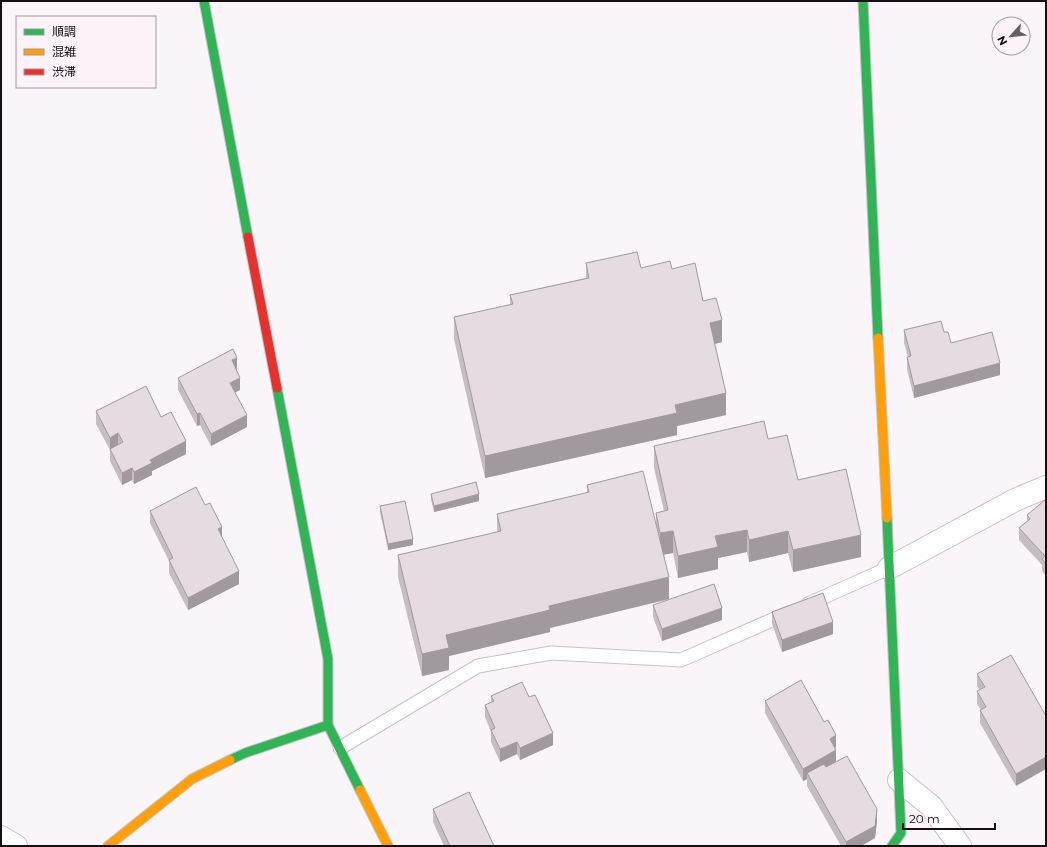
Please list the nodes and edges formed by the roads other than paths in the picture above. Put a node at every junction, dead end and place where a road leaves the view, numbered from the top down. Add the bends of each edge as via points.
1 (204, 1) edge
2 (864, 1) edge
3 (1046, 487) edge
4 (889, 568) junction
5 (328, 725) junction
6 (340, 748) junction
7 (899, 780) junction
8 (1, 837) edge
9 (16, 846) edge
10 (108, 846) edge
11 (388, 846) edge
12 (892, 846) edge
13 (960, 846) edge

1 - 5 street via 328,659
2 - 4 street
3 - 4 street via 1015,500
4 - 6 lane via 681,660 551,653 478,666
4 - 7 street
5 - 6 street
5 - 10 street via 245,754 192,779
6 - 11 street
7 - 12 street via 901,834
7 - 13 street via 931,806
8 - 9 street

